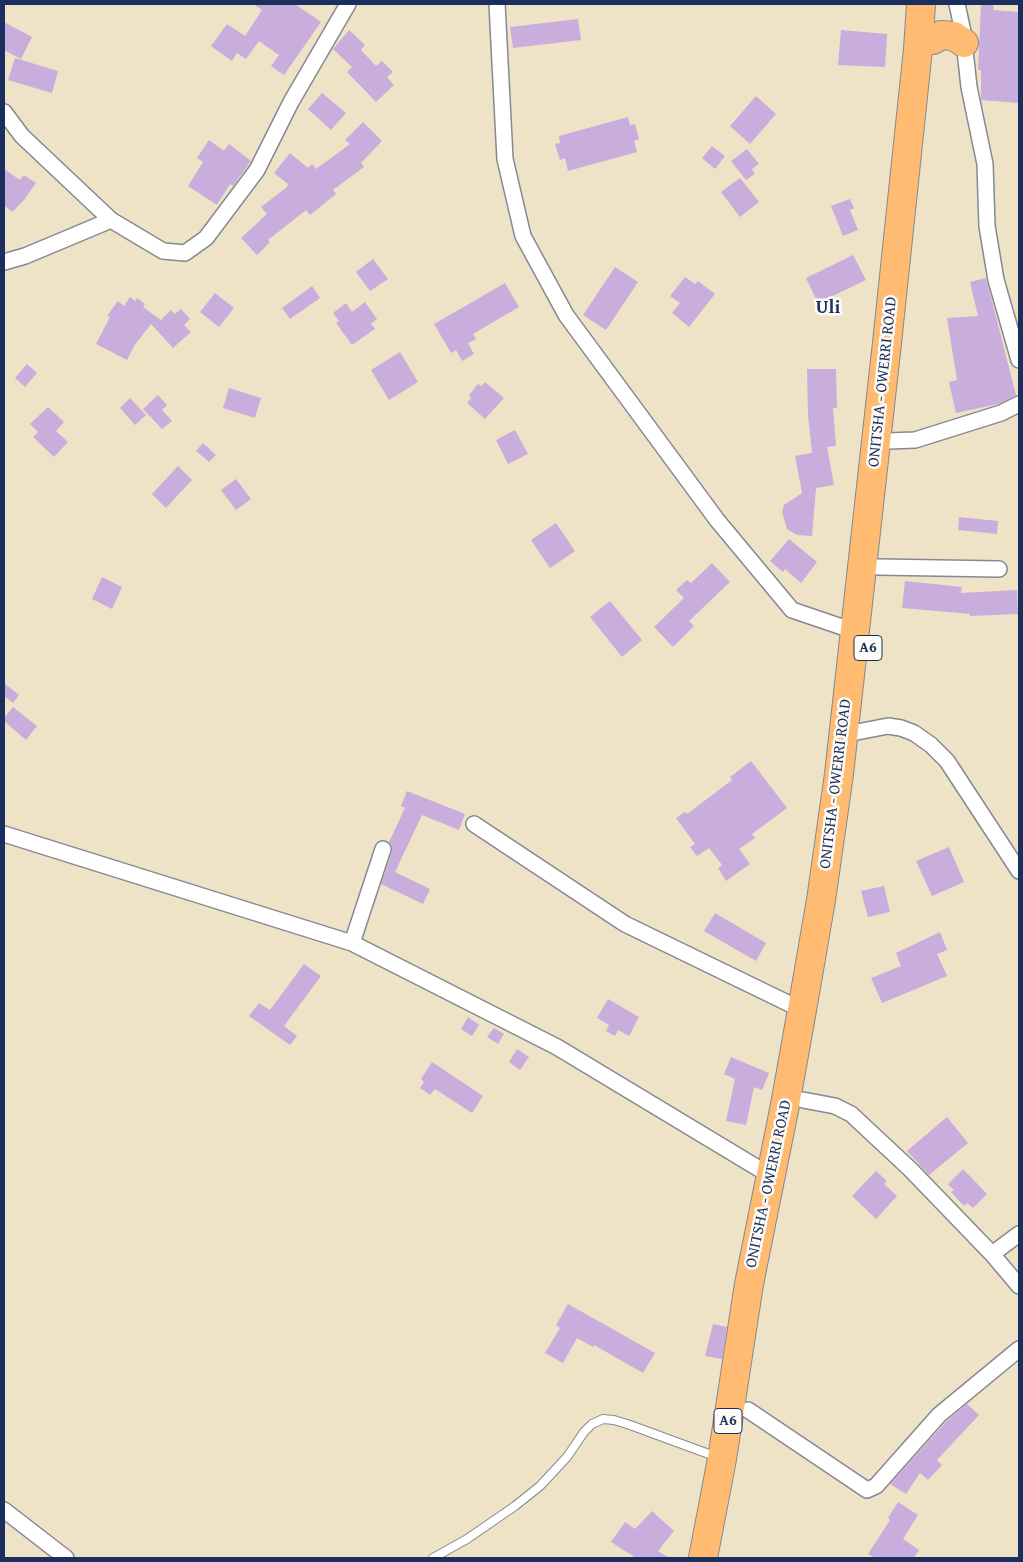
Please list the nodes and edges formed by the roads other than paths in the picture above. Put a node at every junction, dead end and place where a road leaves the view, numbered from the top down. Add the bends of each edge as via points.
1 (348, 4) edge
2 (497, 4) edge
3 (921, 4) edge
4 (936, 4) edge
5 (957, 4) edge
6 (933, 40) junction
7 (964, 43) junction
8 (4, 112) edge
9 (112, 220) junction
10 (4, 262) edge
11 (1019, 360) edge
12 (1019, 404) edge
13 (889, 441) junction
14 (878, 567) junction
15 (999, 569) dead end
16 (854, 631) junction
17 (857, 732) junction
18 (474, 824) dead end
19 (4, 834) edge
20 (383, 849) dead end
21 (1019, 871) edge
22 (352, 944) junction
23 (802, 1010) junction
24 (803, 1100) junction
25 (771, 1176) junction
26 (1019, 1234) edge
27 (992, 1254) junction
28 (1019, 1286) edge
29 (1019, 1349) edge
30 (748, 1410) junction
31 (722, 1459) junction
32 (4, 1510) edge
33 (66, 1558) edge
34 (433, 1558) edge
35 (703, 1558) edge
36 (722, 1558) edge

1 - 9 street via 257,170 206,238 185,252 163,251
2 - 16 street via 505,159 523,236 566,315 717,520 792,610
3 - 16 highway, ONITSHA - OWERRI ROAD / A6 via 890,323
4 - 6 highway, ONITSHA - OWERRI ROAD / A6
5 - 7 street
6 - 7 highway via 941,35 954,36
6 - 13 highway, ONITSHA - OWERRI ROAD / A6
7 - 11 street via 969,87 985,164 987,226 996,280
8 - 9 street via 22,136
9 - 10 street
12 - 13 street via 1001,413 915,440
13 - 14 highway, ONITSHA - OWERRI ROAD / A6
14 - 15 street
14 - 17 highway, ONITSHA - OWERRI ROAD / A6
16 - 23 highway, ONITSHA - OWERRI ROAD / A6 via 839,774
17 - 21 street via 888,726 901,728 931,745 948,762
17 - 24 highway, ONITSHA - OWERRI ROAD / A6
18 - 23 street via 625,924
19 - 22 street
20 - 22 street
22 - 25 street via 557,1047
23 - 25 highway, ONITSHA - OWERRI ROAD / A6
24 - 27 street via 835,1106 851,1114
24 - 30 highway, ONITSHA - OWERRI ROAD / A6 via 763,1287
25 - 31 highway, ONITSHA - OWERRI ROAD / A6 via 749,1284
26 - 27 street
27 - 28 street
29 - 30 street via 939,1415 876,1486 867,1490
30 - 36 highway, ONITSHA - OWERRI ROAD / A6
31 - 34 lane via 630,1425 603,1420 584,1432 567,1457 540,1486 474,1534
31 - 35 highway, ONITSHA - OWERRI ROAD / A6
32 - 33 street

